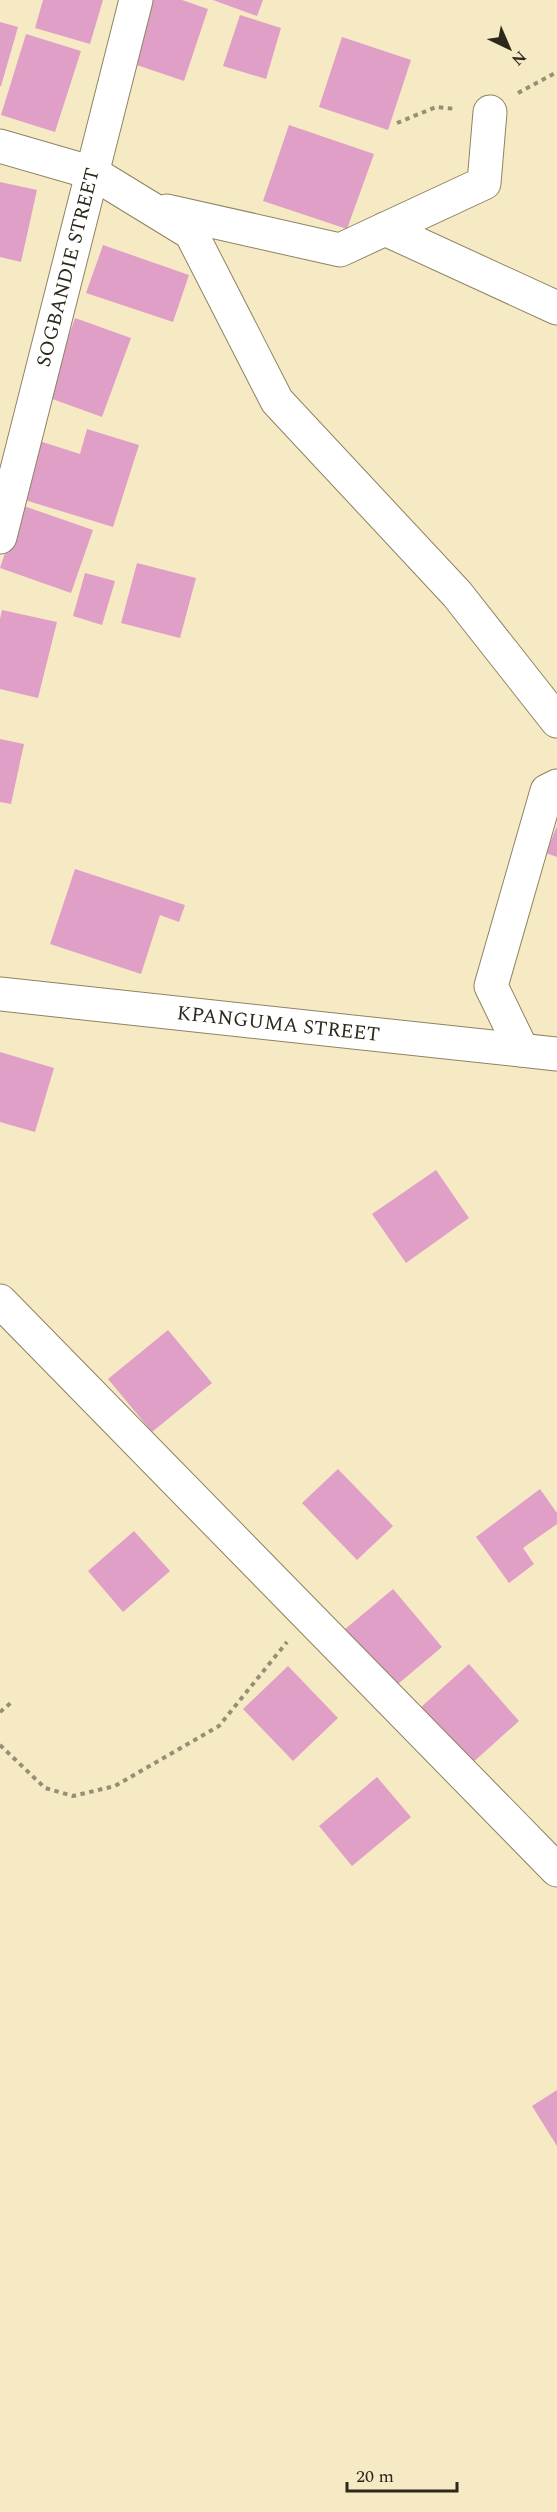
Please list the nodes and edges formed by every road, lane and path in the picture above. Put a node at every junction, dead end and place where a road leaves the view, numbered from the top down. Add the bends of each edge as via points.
1 (136, 0) edge
2 (490, 112) dead end
3 (0, 146) edge
4 (93, 172) junction
5 (148, 207) junction
6 (385, 229) junction
7 (557, 308) edge
8 (0, 537) edge
9 (557, 721) edge
10 (557, 786) edge
11 (0, 994) edge
12 (522, 1050) junction
13 (557, 1054) edge
14 (0, 1301) edge
15 (309, 1616) junction
16 (13, 1701) dead end
17 (0, 1712) edge
18 (0, 1745) edge
19 (557, 1870) edge

1 - 4 street, SOGBANDIE STREET
2 - 6 street via 484,183
3 - 4 street
4 - 5 street
4 - 8 street, SOGBANDIE STREET
5 - 6 street via 340,250
5 - 9 street via 191,233 277,401 457,594
6 - 7 street
10 - 12 street via 547,791 490,986
11 - 12 street, KPANGUMA STREET
12 - 13 street, KPANGUMA STREET
14 - 15 street
15 - 18 path via 219,1726 115,1786 73,1796 45,1788
15 - 19 street
16 - 17 path

